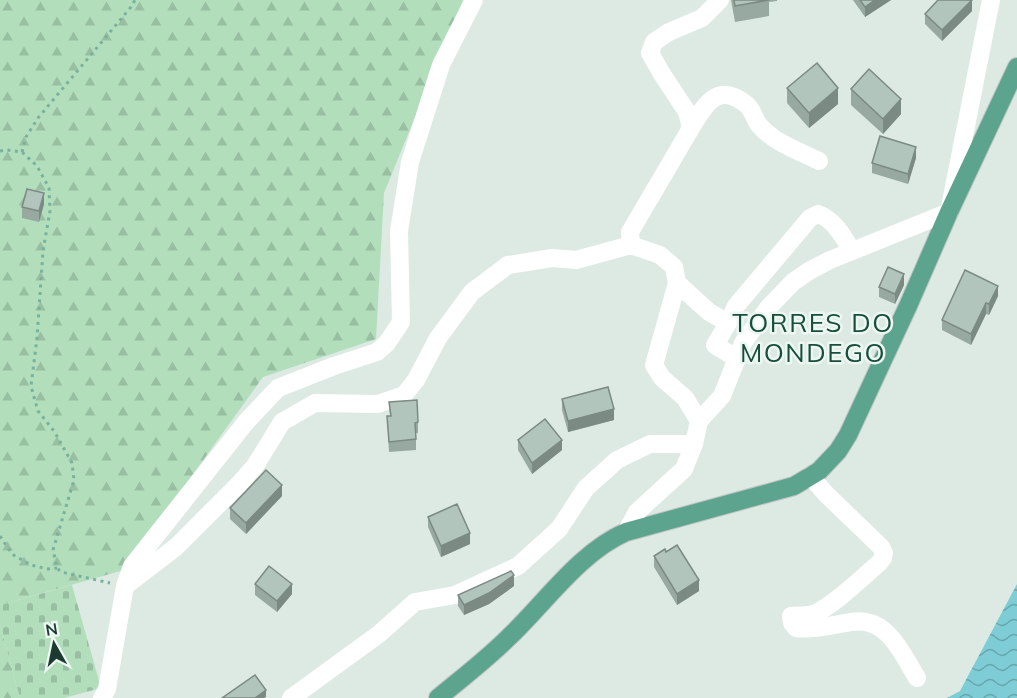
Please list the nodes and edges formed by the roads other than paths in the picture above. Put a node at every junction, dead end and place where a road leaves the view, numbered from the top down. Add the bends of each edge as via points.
1 (474, 0) edge
2 (720, 0) edge
3 (990, 0) edge
4 (1017, 67) edge
5 (691, 128) junction
6 (819, 161) dead end
7 (949, 212) junction
8 (632, 245) junction
9 (852, 251) junction
10 (677, 283) junction
11 (728, 323) junction
12 (736, 358) junction
13 (699, 421) junction
14 (694, 444) junction
15 (810, 476) junction
16 (626, 532) junction
17 (126, 586) junction
18 (917, 678) dead end
19 (102, 698) edge
20 (291, 698) edge
21 (438, 698) edge

1 - 17 street via 441,65 410,162 399,231 401,322 377,352 278,388 246,422 132,566
2 - 5 street via 702,18 654,42 650,53 687,112
3 - 7 street
4 - 7 main road
5 - 6 street via 714,97 730,95 749,106 759,125 781,143
5 - 8 street via 630,232
7 - 9 street
7 - 15 main road via 848,435 838,451
8 - 10 street via 660,255 674,267
8 - 17 street via 576,260 552,258 508,265 472,292 438,338 404,395 378,404 315,403 282,422 255,466 238,485 176,547
9 - 11 street via 826,218 812,216 735,306
9 - 12 street via 809,271 787,288 768,308
10 - 11 street via 709,312
10 - 13 street via 654,365 662,378 685,398
11 - 12 street via 715,345
12 - 13 street via 722,396
13 - 14 street
14 - 16 street via 684,470 637,512
14 - 20 street via 650,444 617,460 586,488 559,529 518,566 455,595 415,602 379,634
15 - 16 main road via 794,486
15 - 18 street via 884,553 879,562 830,604 809,615 791,616 792,623 796,628 808,629 855,621 884,629
16 - 21 main road via 589,556 508,638
17 - 19 street via 107,689

